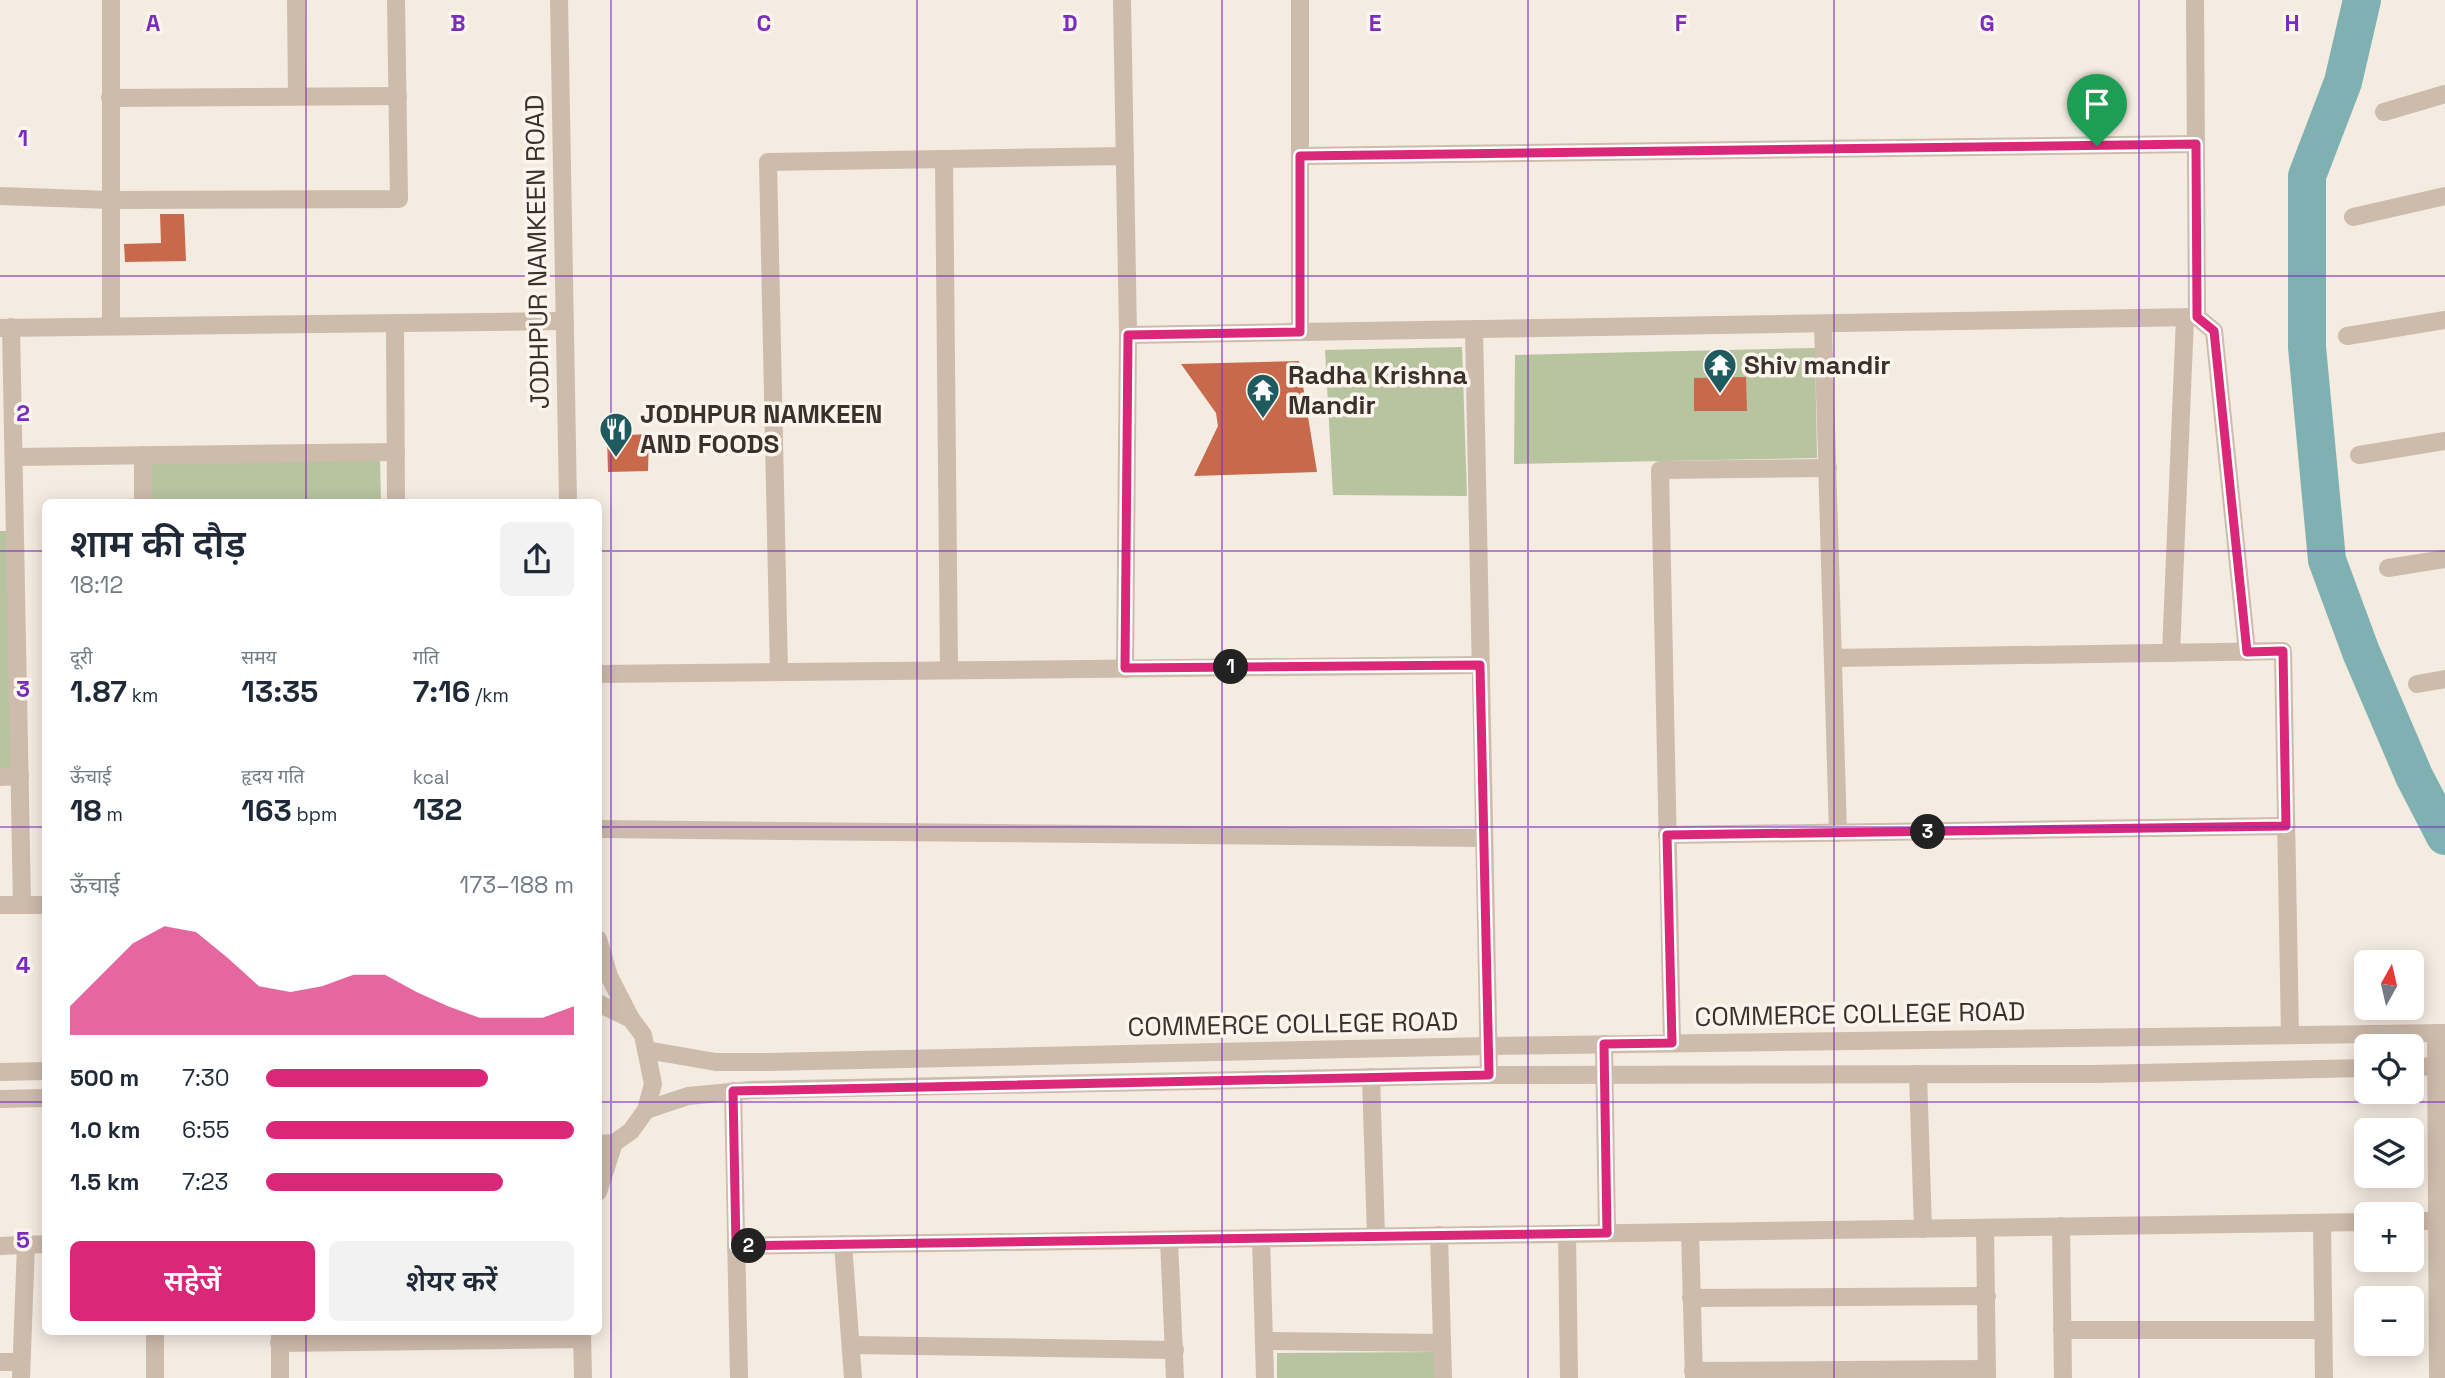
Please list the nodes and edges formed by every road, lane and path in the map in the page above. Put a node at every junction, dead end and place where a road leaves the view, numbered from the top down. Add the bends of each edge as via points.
1 (111, 0) edge
2 (296, 0) edge
3 (396, 0) edge
4 (559, 0) edge
5 (1122, 0) edge
6 (1300, 0) edge
7 (2195, 0) edge
8 (2445, 94) edge
9 (297, 96) junction
10 (398, 96) junction
11 (110, 98) junction
12 (2384, 112) dead end
13 (2196, 144) junction
14 (1125, 156) junction
15 (1300, 156) junction
16 (944, 159) junction
17 (0, 196) edge
18 (2445, 196) edge
19 (110, 200) junction
20 (2353, 217) dead end
21 (2191, 318) junction
22 (2445, 320) edge
23 (565, 321) junction
24 (395, 323) junction
25 (1823, 324) junction
26 (111, 326) junction
27 (6, 328) edge
28 (1474, 329) junction
29 (1300, 332) junction
30 (1128, 335) junction
31 (2347, 336) dead end
32 (6, 398) edge
33 (2445, 441) edge
34 (396, 452) junction
35 (143, 455) junction
36 (2359, 455) dead end
37 (14, 457) junction
38 (1828, 468) junction
39 (143, 499) edge
40 (396, 499) edge
41 (568, 499) edge
42 (8, 525) edge
43 (2445, 559) edge
44 (2388, 568) dead end
45 (2247, 652) junction
46 (2171, 653) junction
47 (1833, 658) junction
48 (1480, 665) junction
49 (1125, 668) junction
50 (949, 670) junction
51 (779, 672) junction
52 (602, 674) edge
53 (2445, 679) edge
54 (2417, 684) dead end
55 (20, 776) junction
56 (0, 777) edge
57 (2286, 826) junction
58 (602, 828) edge
59 (1838, 833) junction
60 (1667, 835) junction
61 (1484, 838) junction
62 (0, 905) edge
63 (22, 905) junction
64 (42, 905) edge
65 (602, 952) edge
66 (602, 1005) edge
67 (631, 1019) junction
68 (2441, 1033) edge
69 (2290, 1035) junction
70 (1672, 1043) junction
71 (1604, 1044) junction
72 (1488, 1046) junction
73 (646, 1050) junction
74 (2441, 1067) edge
75 (2354, 1068) edge
76 (42, 1071) edge
77 (0, 1072) edge
78 (1918, 1074) junction
79 (1489, 1075) junction
80 (1604, 1075) junction
81 (1371, 1077) junction
82 (733, 1091) junction
83 (42, 1098) edge
84 (0, 1099) edge
85 (646, 1110) junction
86 (606, 1144) edge
87 (602, 1168) edge
88 (2424, 1221) edge
89 (2437, 1221) junction
90 (2354, 1222) edge
91 (2322, 1223) junction
92 (2061, 1226) junction
93 (1985, 1227) junction
94 (1923, 1229) junction
95 (1690, 1232) junction
96 (1607, 1233) junction
97 (1567, 1234) junction
98 (1439, 1235) junction
99 (1376, 1237) junction
100 (1261, 1238) junction
101 (1169, 1240) junction
102 (42, 1244) edge
103 (843, 1244) junction
104 (26, 1245) junction
105 (0, 1246) edge
106 (736, 1246) junction
107 (1987, 1296) junction
108 (1691, 1298) junction
109 (2323, 1330) junction
110 (2062, 1331) junction
111 (155, 1335) edge
112 (582, 1336) edge
113 (280, 1337) edge
114 (1264, 1341) junction
115 (1442, 1342) junction
116 (852, 1345) junction
117 (1175, 1350) junction
118 (0, 1362) edge
119 (21, 1370) edge
120 (1987, 1373) edge
121 (1694, 1374) edge
122 (155, 1378) edge
123 (280, 1378) edge
124 (583, 1378) edge
125 (739, 1378) edge
126 (853, 1378) edge
127 (1175, 1378) edge
128 (1265, 1378) edge
129 (1443, 1378) edge
130 (1569, 1378) edge
131 (2063, 1378) edge
132 (2323, 1378) edge
133 (2438, 1378) edge

1 - 11 street
2 - 9 street
3 - 10 street
4 - 23 street, JODHPUR NAMKEEN ROAD
5 - 14 street
6 - 15 street
7 - 13 street
8 - 12 street
9 - 10 street
9 - 11 street
10 - 19 street via 400,199
11 - 19 street
13 - 15 street
13 - 21 street
14 - 16 street
14 - 30 street
15 - 29 street
16 - 50 street
16 - 51 street via 768,162
17 - 19 street
18 - 20 street
19 - 26 street
21 - 25 street
21 - 45 street via 2214,331
21 - 46 street
22 - 31 street
23 - 24 street
23 - 41 street, JODHPUR NAMKEEN ROAD
24 - 26 street
24 - 34 street
25 - 28 street
25 - 38 street
26 - 27 street
27 - 32 street
28 - 29 street
28 - 48 street
29 - 30 street
30 - 49 street
32 - 37 street
33 - 36 street
34 - 35 street
34 - 40 street
35 - 37 street
35 - 39 street
37 - 42 street
38 - 47 street
38 - 60 street via 1660,470
42 - 55 street
43 - 44 street
45 - 46 street
45 - 57 street via 2283,651
46 - 47 street
47 - 59 street
48 - 49 street
48 - 61 street
49 - 50 street
50 - 51 street
51 - 52 street
53 - 54 street
55 - 56 street
55 - 63 street
57 - 59 street
57 - 69 street
58 - 61 street
59 - 60 street
60 - 70 street
61 - 72 street
62 - 63 street
63 - 64 street
65 - 67 street
66 - 67 street
67 - 73 street via 643,1035
68 - 69 street, COMMERCE COLLEGE ROAD
68 - 74 street
69 - 70 street, COMMERCE COLLEGE ROAD
70 - 71 street, COMMERCE COLLEGE ROAD
71 - 72 street, COMMERCE COLLEGE ROAD
71 - 80 street
72 - 73 street, COMMERCE COLLEGE ROAD via 768,1062 716,1062
72 - 79 street
73 - 85 street via 653,1084
74 - 89 street
75 - 78 street
76 - 77 street
78 - 80 street
78 - 94 street
79 - 80 street
79 - 81 street
80 - 96 street
81 - 82 street
81 - 99 street
82 - 85 street via 688,1096
82 - 106 street
83 - 84 street
85 - 86 street via 631,1131
86 - 87 street
88 - 89 street
89 - 133 street
90 - 91 street
91 - 92 street
91 - 109 street
92 - 93 street
92 - 110 street
93 - 94 street
93 - 107 street
94 - 95 street
95 - 96 street
95 - 108 street
96 - 97 street
97 - 98 street
97 - 130 street
98 - 99 street
98 - 115 street
99 - 100 street
100 - 101 street
100 - 114 street
101 - 103 street
101 - 117 street
102 - 104 street
103 - 106 street
103 - 116 street
104 - 105 street
104 - 119 street
106 - 125 street
107 - 108 street
107 - 120 street
108 - 121 street
109 - 110 street
109 - 132 street
110 - 131 street
111 - 122 street
112 - 113 street
112 - 124 street
113 - 123 street
114 - 115 street
114 - 128 street
115 - 129 street
116 - 117 street
116 - 126 street
117 - 127 street
118 - 119 street
120 - 121 street

